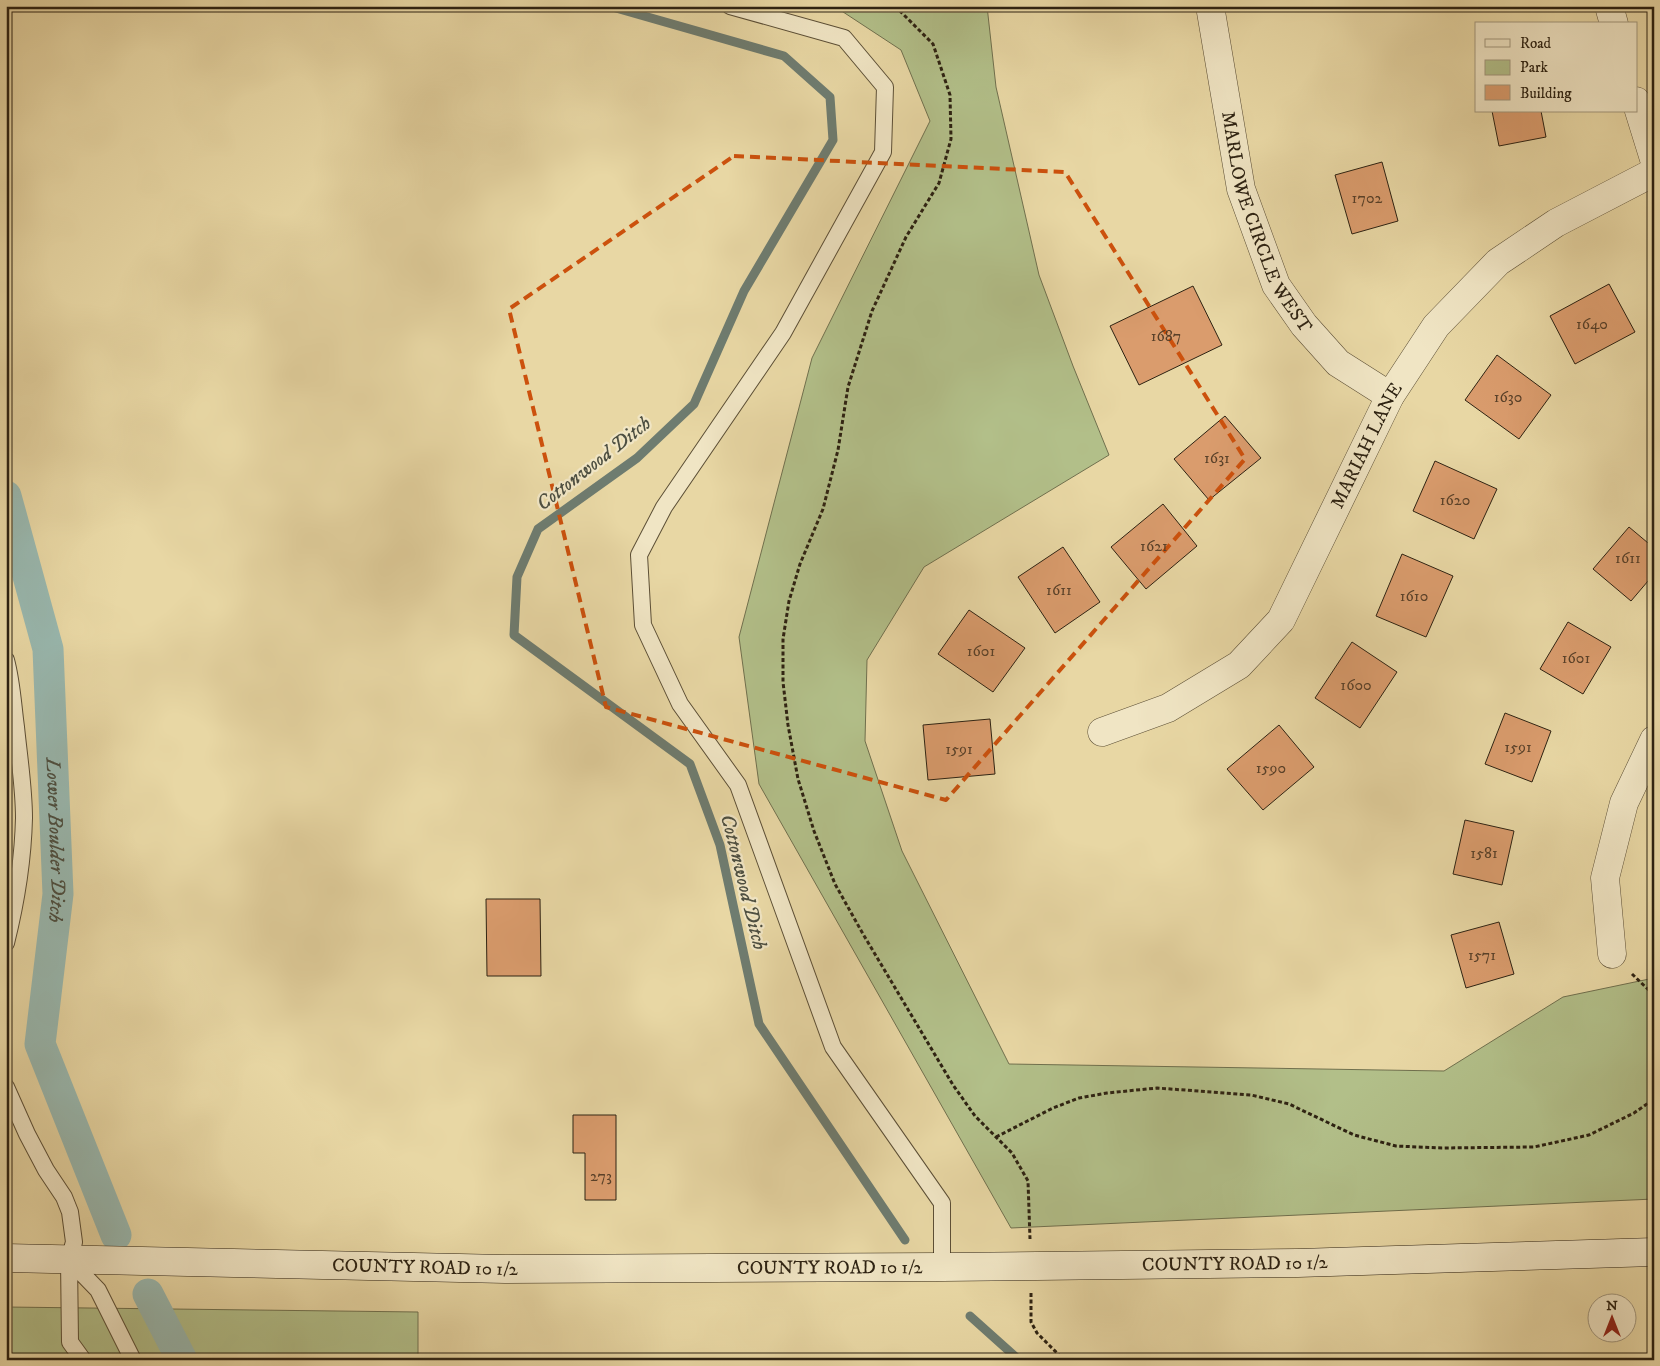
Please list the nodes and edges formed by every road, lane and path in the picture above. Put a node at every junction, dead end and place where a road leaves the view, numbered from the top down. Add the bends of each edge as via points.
1 (730, 6) edge
2 (895, 6) edge
3 (1210, 6) edge
4 (1610, 6) edge
5 (1614, 22) edge
6 (1638, 107) edge
7 (1654, 159) edge
8 (1654, 172) edge
9 (1390, 396) junction
10 (6, 660) edge
11 (1102, 732) dead end
12 (1654, 740) edge
13 (6, 943) edge
14 (1612, 954) dead end
15 (6, 1087) edge
16 (1654, 1099) edge
17 (996, 1137) junction
18 (1030, 1239) dead end
19 (1654, 1252) edge
20 (6, 1258) edge
21 (69, 1260) junction
22 (942, 1267) junction
23 (1031, 1292) dead end
24 (83, 1360) edge
25 (133, 1360) edge
26 (1064, 1360) edge

1 - 22 lane via 844,38 885,87 883,152 783,333 664,507 639,555 643,625 680,704 738,785 833,1046 942,1203
2 - 17 path via 934,44 950,95 952,139 939,183 906,237 872,311 848,387 824,509 800,564 789,601 783,639 783,682 798,779 835,884 953,1086 975,1116
3 - 9 street, MARLOWE CIRCLE WEST via 1241,189 1276,285 1304,325 1338,363
4 - 5 street
6 - 7 street
8 - 9 street, MARIAH LANE via 1556,223 1498,262 1436,326
9 - 11 street, MARIAH LANE via 1281,620 1239,665 1168,708
10 - 13 lane via 24,818 20,866
12 - 14 street via 1624,803 1605,878
15 - 21 lane via 27,1134 70,1212 74,1242
16 - 17 path via 1634,1113 1589,1135 1534,1147 1396,1146 1354,1135 1289,1104 1242,1094 1157,1088 1079,1098
17 - 18 path via 1012,1153 1028,1182
19 - 22 street, COUNTY ROAD 10 1/2 via 1298,1263
20 - 21 street, COUNTY ROAD 10 1/2
21 - 22 street, COUNTY ROAD 10 1/2 via 505,1269
21 - 24 lane via 70,1342
21 - 25 lane via 98,1290
23 - 26 path via 1031,1322 1037,1333

